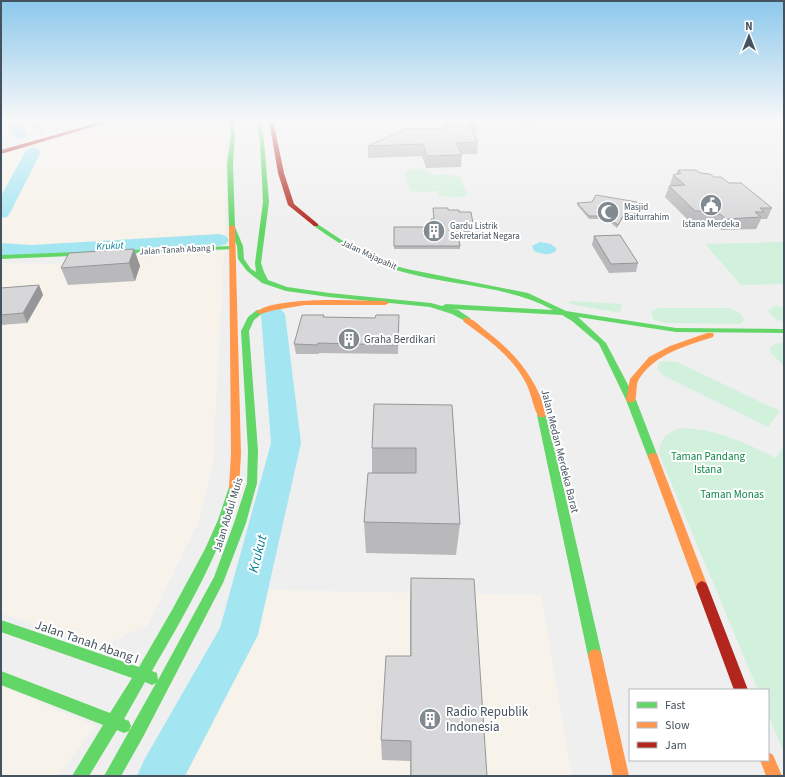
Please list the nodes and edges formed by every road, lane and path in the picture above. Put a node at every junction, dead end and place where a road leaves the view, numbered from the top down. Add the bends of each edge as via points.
1 (231, 156) edge
2 (263, 156) edge
3 (278, 156) edge
4 (232, 227) junction
5 (232, 248) junction
6 (1, 257) edge
7 (265, 281) junction
8 (403, 302) junction
9 (431, 305) junction
10 (564, 313) junction
11 (784, 331) edge
12 (721, 332) junction
13 (631, 400) junction
14 (1, 626) edge
15 (142, 675) junction
16 (1, 678) edge
17 (164, 682) junction
18 (741, 689) edge
19 (114, 722) junction
20 (138, 732) junction
21 (768, 761) edge
22 (80, 776) edge
23 (112, 776) edge
24 (621, 776) edge
25 (774, 776) edge

1 - 4 main road, Jalan Medan Merdeka Barat
2 - 7 main road via 266,202 258,263
3 - 10 main road, Jalan Majapahit via 291,205 350,248 386,265 406,271 525,295
4 - 5 main road, Jalan Abdul Muis
4 - 7 main road, Jalan Medan Merdeka Barat via 240,246 241,259 249,270
5 - 6 main road, Jalan Tanah Abang I
5 - 15 main road, Jalan Abdul Muis via 236,454 234,482 223,522 201,571
7 - 8 main road, Jalan Medan Merdeka Barat via 293,290
8 - 9 main road, Jalan Medan Merdeka Barat
8 - 17 main road, Jalan Abdul Muis via 286,305 266,309 248,321 246,331 254,451 252,483 219,579
9 - 10 main road, Jalan Majapahit
9 - 24 main road, Jalan Medan Merdeka Barat via 455,312 497,342 518,363 532,384 547,438
10 - 12 main road, Jalan Majapahit via 676,330
10 - 13 main road via 584,326 602,343
11 - 12 main road
12 - 13 main road via 673,348 652,359 634,379
13 - 18 main road
14 - 15 main road, Jalan Tanah Abang I
15 - 17 main road, Jalan Tanah Abang I
15 - 19 main road, Jalan Abdul Muis
16 - 19 main road
17 - 20 main road, Jalan Abdul Muis
19 - 20 main road
19 - 22 main road, Jalan Abdul Muis
20 - 23 main road, Jalan Abdul Muis
21 - 25 main road

